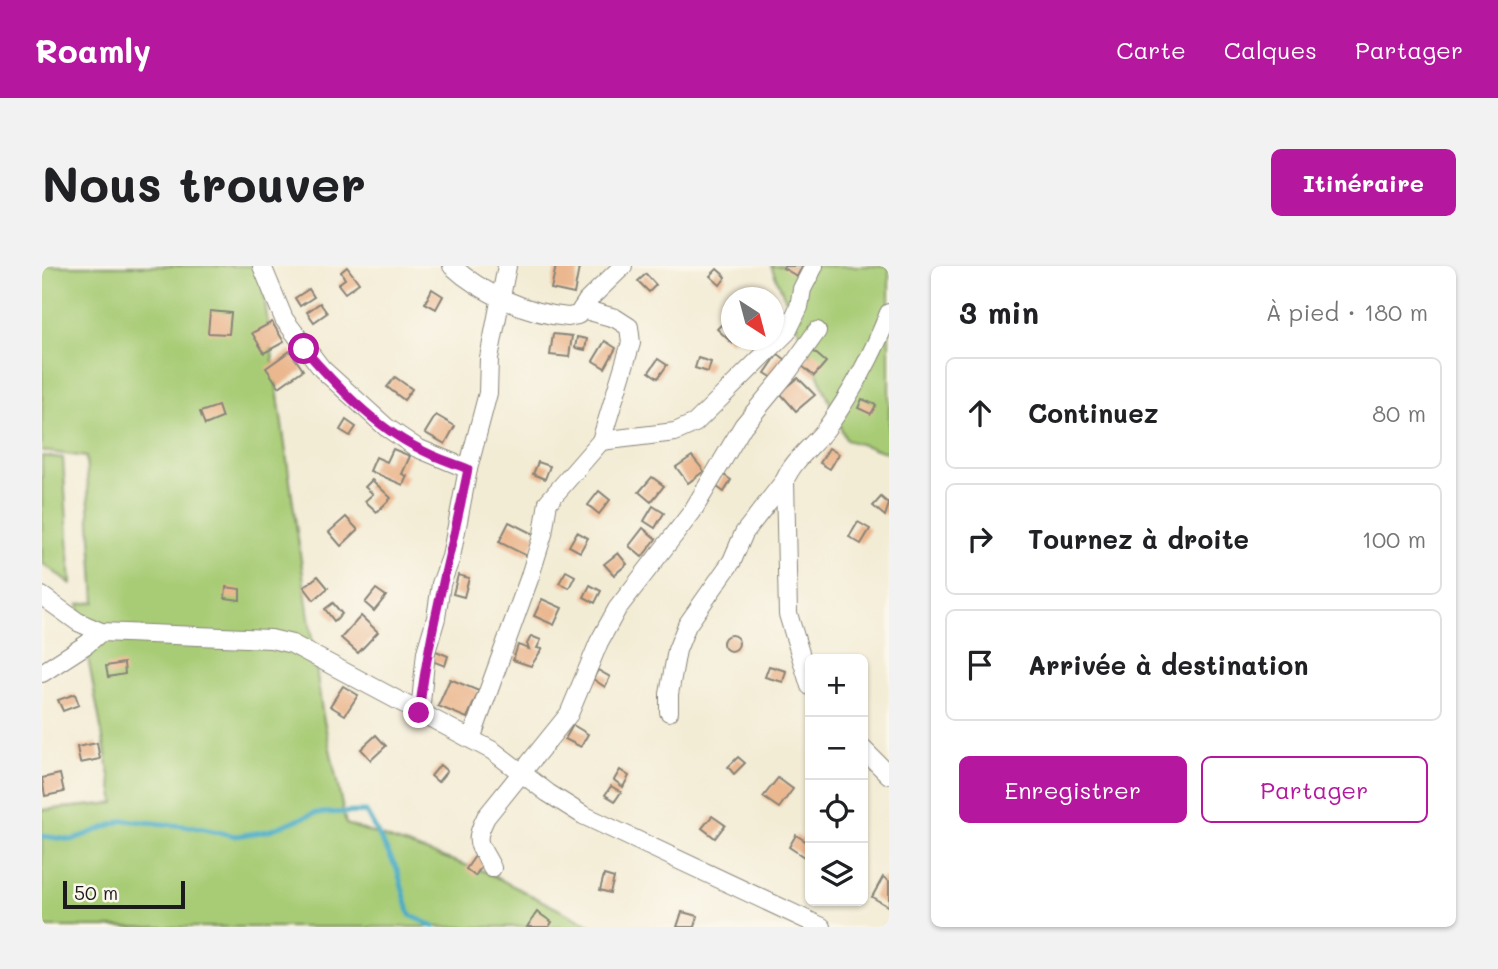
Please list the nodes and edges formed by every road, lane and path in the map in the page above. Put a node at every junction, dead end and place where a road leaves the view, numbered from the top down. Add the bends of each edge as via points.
1 (262, 266) edge
2 (452, 266) edge
3 (507, 266) edge
4 (623, 266) edge
5 (814, 266) edge
6 (502, 297) junction
7 (582, 309) junction
8 (889, 313) edge
9 (817, 331) dead end
10 (601, 441) junction
11 (468, 469) junction
12 (785, 480) junction
13 (42, 596) edge
14 (101, 632) junction
15 (805, 670) edge
16 (42, 673) edge
17 (670, 712) dead end
18 (419, 713) junction
19 (471, 739) junction
20 (868, 754) edge
21 (520, 773) junction
22 (889, 775) edge
23 (492, 868) dead end
24 (822, 927) edge

1 - 11 street via 284,319 321,369 386,427 417,448
2 - 6 street via 471,282
3 - 6 street
4 - 7 street
5 - 10 street via 787,332 695,424 675,432
6 - 7 street via 558,316 578,315
6 - 11 street via 488,358 488,393
7 - 10 street via 615,318 629,327 632,335
8 - 12 street via 849,395
9 - 21 street via 743,426 692,512 617,609 569,714
10 - 19 street via 548,502 529,579
11 - 18 street via 426,652
12 - 15 street via 788,614
12 - 17 street via 744,533 732,561 687,625 677,650
13 - 14 street
14 - 16 street
14 - 18 street via 271,639 309,652
18 - 19 street
19 - 21 street
20 - 22 street
21 - 23 street via 478,830 478,843
21 - 24 street via 583,815

